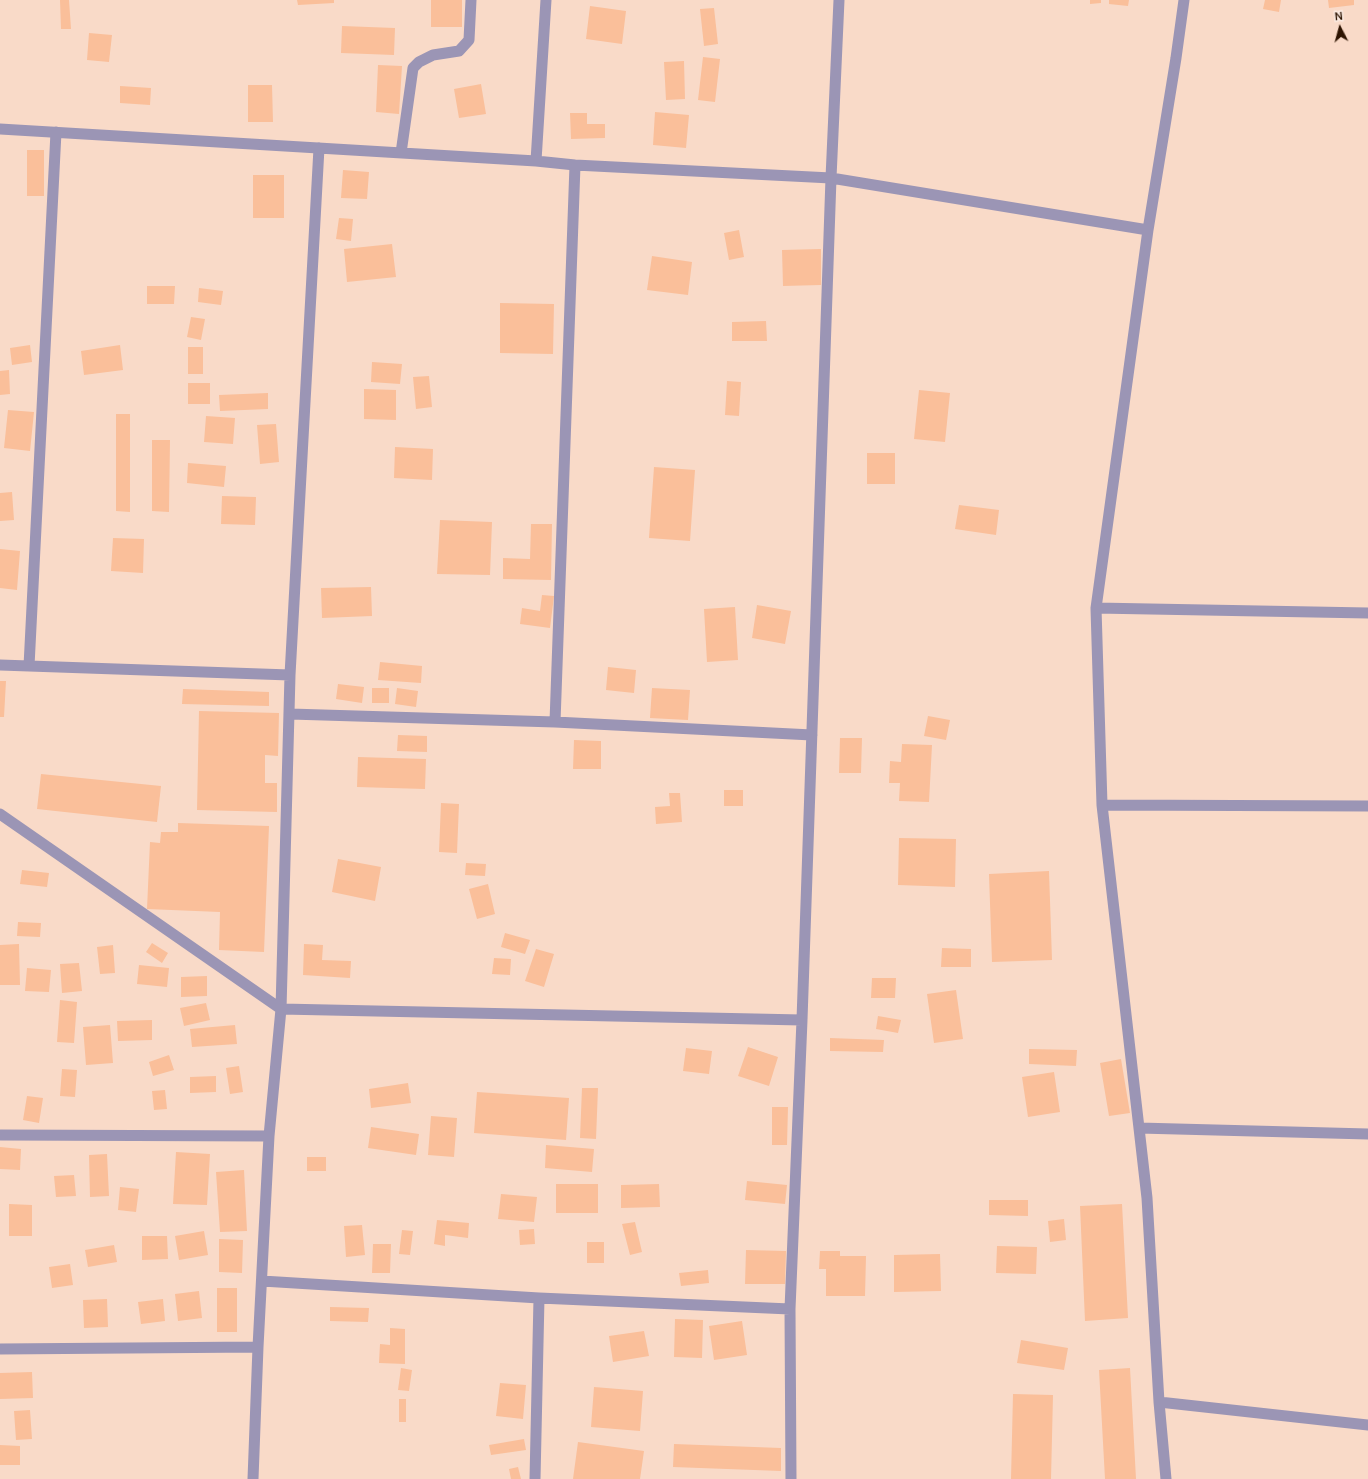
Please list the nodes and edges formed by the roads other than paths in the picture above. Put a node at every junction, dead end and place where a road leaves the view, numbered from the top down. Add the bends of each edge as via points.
1 (470, 0) edge
2 (546, 0) edge
3 (839, 0) edge
4 (1184, 0) edge
5 (0, 129) edge
6 (56, 132) junction
7 (319, 148) junction
8 (401, 153) junction
9 (536, 161) junction
10 (575, 165) junction
11 (831, 178) junction
12 (1148, 230) junction
13 (1096, 608) junction
14 (1368, 613) edge
15 (0, 665) edge
16 (29, 666) junction
17 (290, 675) junction
18 (290, 714) junction
19 (555, 722) junction
20 (812, 735) junction
21 (1102, 805) junction
22 (1368, 806) edge
23 (0, 814) edge
24 (281, 1009) junction
25 (802, 1020) junction
26 (1139, 1128) junction
27 (1368, 1134) edge
28 (0, 1135) edge
29 (269, 1136) junction
30 (262, 1281) junction
31 (539, 1298) junction
32 (790, 1309) junction
33 (258, 1347) junction
34 (0, 1349) edge
35 (1159, 1402) junction
36 (1368, 1425) edge
37 (253, 1479) edge
38 (535, 1479) edge
39 (791, 1479) edge
40 (1166, 1479) edge

1 - 8 street via 469,40 459,51 433,55 413,68
2 - 9 street
3 - 11 street
4 - 12 street
5 - 6 street
6 - 7 street
6 - 16 street
7 - 8 street
7 - 17 street
8 - 9 street
9 - 10 street
10 - 11 street
10 - 19 street
11 - 12 street
11 - 20 street
12 - 13 street
13 - 14 street
13 - 21 street
15 - 16 street
16 - 17 street
17 - 18 street
18 - 19 street
18 - 24 street
19 - 20 street
20 - 25 street
21 - 22 street
21 - 26 street
23 - 24 street
24 - 25 street
24 - 29 street
25 - 32 street
26 - 27 street
26 - 35 street via 1147,1198
28 - 29 street
29 - 30 street
30 - 31 street
30 - 33 street
31 - 32 street
31 - 38 street
32 - 39 street
33 - 34 street
33 - 37 street
35 - 36 street
35 - 40 street

